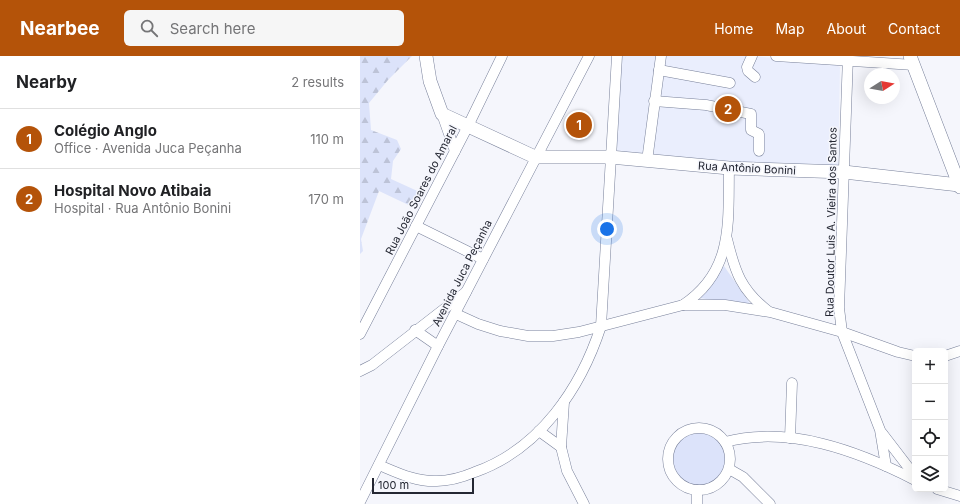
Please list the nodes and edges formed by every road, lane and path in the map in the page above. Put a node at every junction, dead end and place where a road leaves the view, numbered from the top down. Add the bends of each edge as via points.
1 (426, 56) edge
2 (502, 56) edge
3 (589, 56) edge
4 (617, 56) edge
5 (661, 56) edge
6 (752, 56) edge
7 (776, 56) edge
8 (848, 59) edge
9 (912, 60) edge
10 (659, 70) junction
11 (754, 77) dead end
12 (730, 83) dead end
13 (654, 100) junction
14 (442, 114) junction
15 (468, 126) junction
16 (454, 151) junction
17 (759, 151) dead end
18 (535, 158) junction
19 (610, 158) junction
20 (647, 161) junction
21 (729, 168) junction
22 (844, 172) junction
23 (960, 186) edge
24 (416, 226) junction
25 (727, 239) junction
26 (483, 259) junction
27 (732, 262) junction
28 (719, 264) junction
29 (466, 291) junction
30 (683, 305) junction
31 (770, 312) junction
32 (456, 314) junction
33 (601, 326) junction
34 (415, 330) junction
35 (842, 332) junction
36 (360, 334) edge
37 (438, 346) junction
38 (960, 351) edge
39 (912, 355) edge
40 (948, 355) edge
41 (360, 371) edge
42 (792, 383) dead end
43 (564, 402) junction
44 (880, 430) junction
45 (540, 431) junction
46 (790, 438) junction
47 (725, 442) junction
48 (562, 447) junction
49 (379, 465) junction
50 (886, 466) junction
51 (729, 468) junction
52 (912, 472) edge
53 (912, 479) edge
54 (697, 490) junction
55 (947, 492) edge
56 (960, 496) edge
57 (360, 502) edge
58 (584, 504) edge
59 (698, 504) edge
60 (770, 504) edge

1 - 14 main road via 430,81
2 - 15 street, Rua João Soares do Amaral
3 - 18 street, Avenida Juca Peçanha
4 - 19 street
5 - 10 street
6 - 11 street via 748,72
7 - 8 street
8 - 9 street
8 - 22 street, Rua Doutor Luis A. Vieira dos Santos
9 - 23 main road
10 - 12 street
10 - 13 street
13 - 17 street via 748,112 752,117 752,130 759,134
13 - 20 street
14 - 15 main road
14 - 16 street
15 - 16 street, Rua João Soares do Amaral
15 - 18 main road
16 - 24 street, Rua João Soares do Amaral
18 - 19 main road, Rua Antônio Bonini
18 - 26 street, Avenida Juca Peçanha
19 - 20 main road, Rua Antônio Bonini
19 - 33 street
20 - 21 main road, Rua Antônio Bonini
21 - 22 main road, Rua Antônio Bonini
21 - 25 street
22 - 23 main road, Rua Antônio Bonini
22 - 35 street, Rua Doutor Luis A. Vieira dos Santos via 839,308
24 - 26 street
24 - 36 street, Rua João Soares do Amaral
25 - 27 street
25 - 28 street
26 - 29 street, Avenida Juca Peçanha
27 - 28 street via 725,260
27 - 31 street via 744,287
28 - 30 street via 704,288
29 - 32 street, Avenida Juca Peçanha
29 - 34 street
30 - 31 street via 725,305
30 - 33 street
31 - 35 street
32 - 33 street via 493,329 528,336 553,336
32 - 37 street, Avenida Juca Peçanha
33 - 43 street via 593,352
34 - 37 street
34 - 41 street via 372,365
35 - 39 street
35 - 44 street, Rua Doutor Luis A. Vieira dos Santos
37 - 49 street, Avenida Juca Peçanha
38 - 40 street
42 - 46 street
43 - 45 street
43 - 48 street
44 - 50 street, Rua Doutor Luis A. Vieira dos Santos
44 - 52 street, Rua Doutor Luis A. Vieira dos Santos
45 - 48 street
45 - 49 street via 496,463 452,479 420,480
46 - 47 street via 758,437
46 - 50 street via 832,447
47 - 51 street via 729,450
47 - 54 street via 719,435 700,428 689,430 673,443 669,453 672,473 682,485
48 - 58 street via 567,471
49 - 57 street, Avenida Juca Peçanha
50 - 53 street
51 - 54 street via 724,478 716,485
51 - 60 street via 743,477
54 - 59 street
55 - 56 street

